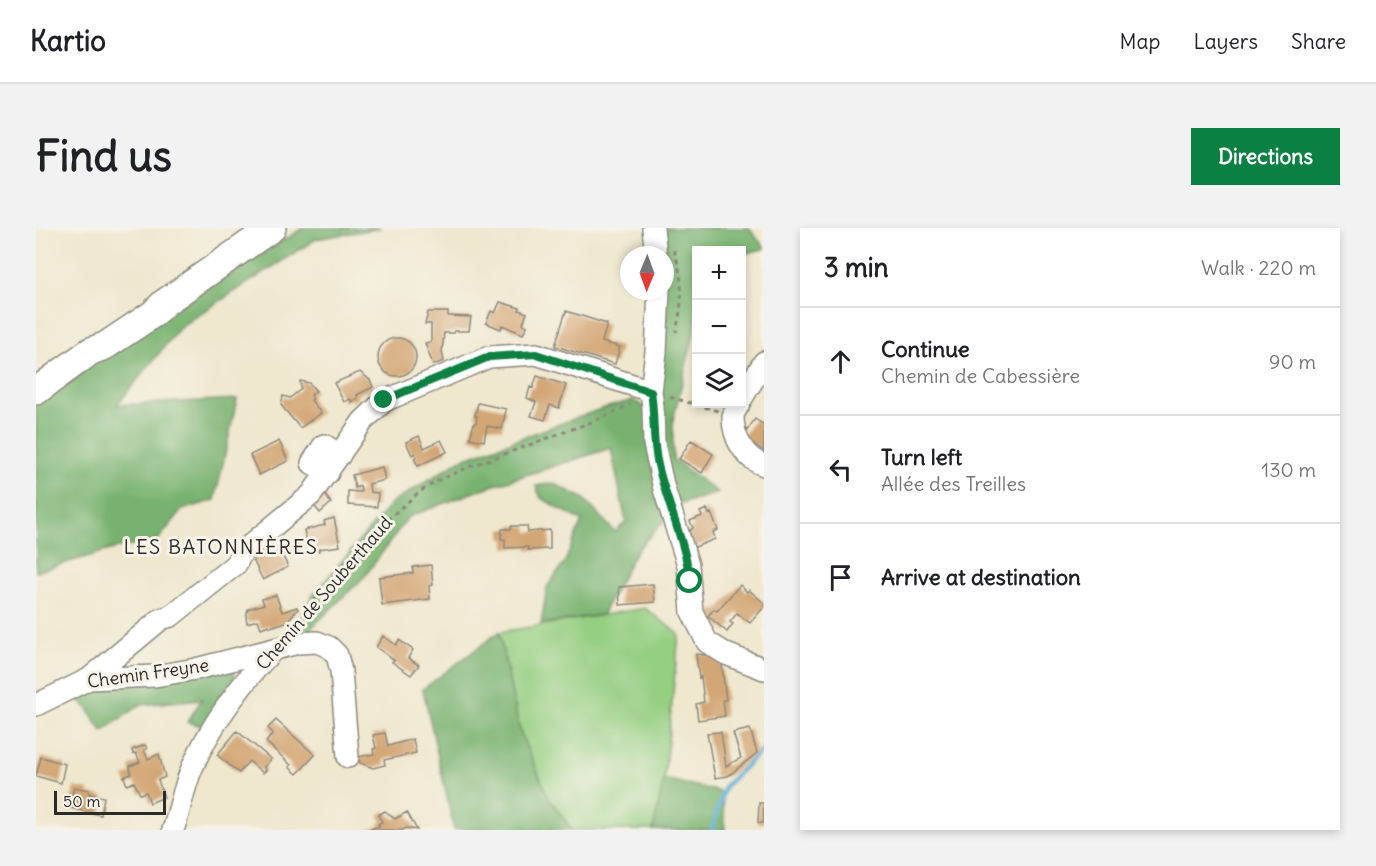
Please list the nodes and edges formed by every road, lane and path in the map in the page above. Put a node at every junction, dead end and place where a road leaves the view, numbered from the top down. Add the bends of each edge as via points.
1 (272, 228) edge
2 (652, 228) edge
3 (655, 246) edge
4 (659, 300) edge
5 (764, 362) edge
6 (36, 391) edge
7 (651, 392) junction
8 (746, 392) edge
9 (673, 398) dead end
10 (692, 400) edge
11 (738, 408) edge
12 (764, 465) edge
13 (273, 650) junction
14 (764, 669) edge
15 (89, 679) junction
16 (36, 705) edge
17 (348, 757) dead end
18 (173, 830) edge

1 - 6 main road via 153,314 105,346 90,351
2 - 3 street
4 - 7 street
5 - 8 street
7 - 13 path, Chemin de Souberthaud via 597,420 504,453 418,493 371,534
7 - 14 street via 657,460 688,565 692,612 707,642
7 - 15 street via 536,354 489,357 384,400 363,421 311,495 242,552 236,564
9 - 10 path
11 - 12 street via 738,441 753,461
13 - 15 street, Chemin Freyne via 155,676
13 - 17 street, Chemin Freyne via 317,642 337,655
13 - 18 street, Chemin de Souberthaud via 214,725 191,770
15 - 16 street, Chemin Freyne

